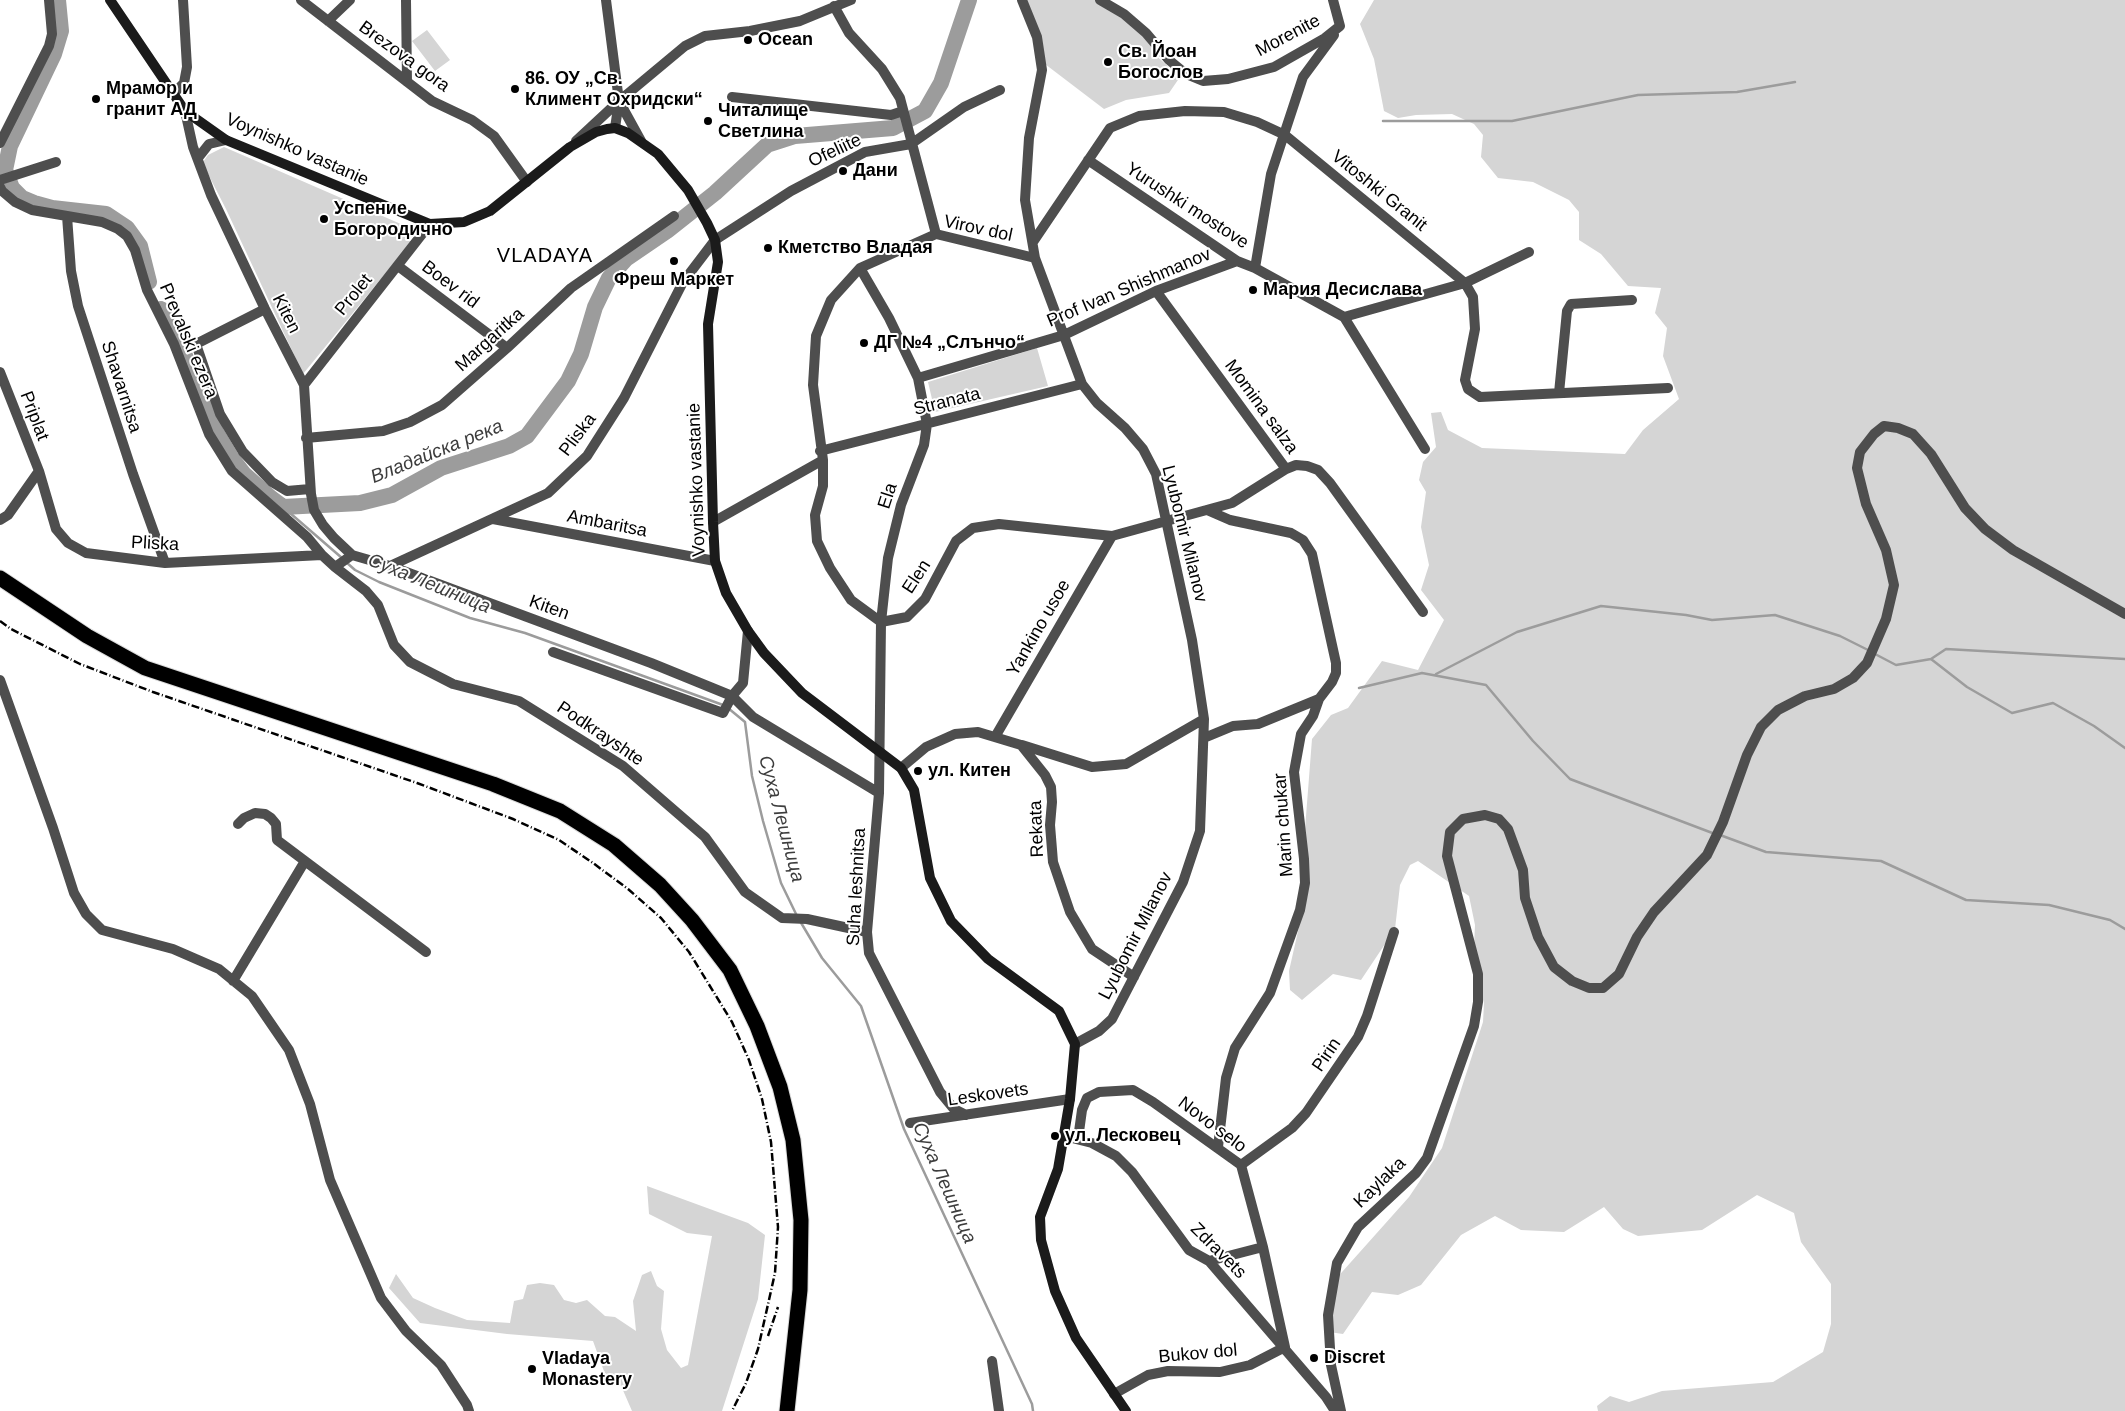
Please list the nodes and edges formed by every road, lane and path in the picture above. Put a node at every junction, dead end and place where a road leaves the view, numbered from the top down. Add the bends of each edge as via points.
1 (49, 0) edge
2 (110, 0) edge
3 (184, 0) edge
4 (302, 0) edge
5 (350, 0) edge
6 (406, 0) edge
7 (606, 0) edge
8 (851, 0) edge
9 (1022, 0) edge
10 (1100, 0) edge
11 (1333, 0) edge
12 (834, 6) junction
13 (328, 21) junction
14 (1340, 26) junction
15 (407, 82) junction
16 (1000, 90) dead end
17 (174, 94) junction
18 (732, 97) dead end
19 (619, 101) junction
20 (184, 111) junction
21 (903, 111) junction
22 (614, 128) junction
23 (1284, 135) junction
24 (226, 140) junction
25 (641, 141) junction
26 (0, 142) edge
27 (911, 144) junction
28 (570, 147) junction
29 (198, 158) junction
30 (1088, 160) junction
31 (56, 162) dead end
32 (1, 182) edge
33 (527, 182) junction
34 (67, 216) junction
35 (674, 216) dead end
36 (430, 224) junction
37 (936, 234) junction
38 (714, 240) junction
39 (1033, 242) junction
40 (1529, 252) dead end
41 (1035, 258) junction
42 (1237, 261) junction
43 (398, 266) junction
44 (860, 268) junction
45 (1256, 268) junction
46 (1465, 283) junction
47 (1156, 291) junction
48 (1632, 300) dead end
49 (265, 309) junction
50 (1344, 317) junction
51 (1064, 335) junction
52 (507, 348) junction
53 (0, 372) edge
54 (918, 378) junction
55 (1082, 384) junction
56 (304, 385) junction
57 (1668, 388) dead end
58 (1559, 393) junction
59 (927, 424) junction
60 (306, 438) junction
61 (1425, 448) dead end
62 (822, 455) junction
63 (1286, 468) junction
64 (38, 471) junction
65 (310, 491) junction
66 (1207, 510) junction
67 (492, 519) junction
68 (0, 520) edge
69 (1166, 521) junction
70 (713, 522) junction
71 (1112, 536) junction
72 (322, 555) junction
73 (351, 555) junction
74 (715, 561) junction
75 (165, 563) junction
76 (337, 565) junction
77 (390, 566) junction
78 (0, 578) edge
79 (1423, 612) dead end
80 (2125, 614) edge
81 (881, 622) junction
82 (748, 631) junction
83 (553, 652) dead end
84 (0, 680) edge
85 (732, 696) junction
86 (1319, 699) junction
87 (1204, 719) junction
88 (995, 736) junction
89 (1204, 738) junction
90 (1021, 745) junction
91 (878, 750) junction
92 (901, 768) junction
93 (878, 793) junction
94 (238, 824) dead end
95 (305, 861) junction
96 (867, 932) junction
97 (1394, 932) dead end
98 (426, 952) dead end
99 (1134, 977) junction
100 (233, 981) junction
101 (1075, 1044) junction
102 (1070, 1100) junction
103 (966, 1115) junction
104 (910, 1123) dead end
105 (1064, 1136) junction
106 (1078, 1139) junction
107 (1218, 1147) junction
108 (1241, 1165) junction
109 (1263, 1247) junction
110 (1209, 1261) junction
111 (1285, 1347) junction
112 (992, 1361) dead end
113 (1114, 1394) junction
114 (469, 1411) edge
115 (787, 1411) edge
116 (1000, 1411) edge
117 (1126, 1411) edge
118 (1335, 1411) edge
119 (1341, 1411) edge

1 - 26 street via 52,34 49,46
2 - 17 street, Voynishko vastanie
3 - 17 street via 187,67 184,83
4 - 13 street, Brezova gora
5 - 13 street
6 - 15 street
7 - 19 street
8 - 12 street
9 - 39 street, Lyubomir Milanov via 1037,37 1042,70 1028,138 1025,200
10 - 14 street, Morenite via 1124,14 1186,74 1203,81 1228,79 1274,66
11 - 14 street
12 - 19 street via 800,21 705,36 685,46
12 - 21 street via 849,33 882,69 900,98
13 - 15 street, Brezova gora
14 - 23 street via 1303,78
15 - 33 street, Brezova gora via 432,101 472,120 494,136
16 - 27 street, Ofeliite via 964,107
17 - 20 street, Voynishko vastanie
18 - 21 street via 891,115
19 - 22 street
19 - 25 street
19 - 28 street
20 - 24 street, Voynishko vastanie
20 - 29 street, Kiten
21 - 27 street
22 - 25 street
22 - 28 street, Voynishko vastanie via 596,132
23 - 30 street, Vitoshki Granit via 1224,112 1185,111 1139,116 1110,128
23 - 45 street via 1271,174
23 - 46 street, Vitoshki Granit
24 - 29 street via 209,144
24 - 36 street, Voynishko vastanie
25 - 38 street, Voynishko vastanie via 658,154 688,190
27 - 37 street
27 - 38 street, Ofeliite via 865,152 791,191
28 - 33 street, Voynishko vastanie
29 - 49 street, Kiten via 211,195
30 - 39 street, Virov dol
30 - 42 street, Yurushki mostove
31 - 32 street
32 - 34 street, Prevalski ezera via 2,191 15,202 32,210
33 - 36 street, Voynishko vastanie via 490,210 464,222
34 - 72 street, Prevalski ezera via 102,222 127,236 135,250 147,290 174,344 219,452 232,471 307,537
34 - 75 street, Shavarnitsa via 71,271 78,306
35 - 52 street, Margaritka via 571,288
36 - 43 street, Prolet
37 - 41 street, Virov dol
37 - 44 street, Virov dol
38 - 67 street, Pliska via 683,282 624,398 587,456 548,493
38 - 70 street, Voynishko vastanie via 718,262 708,324
39 - 41 street, Lyubomir Milanov
40 - 46 street
41 - 51 street, Lyubomir Milanov
42 - 45 street, Yurushki mostove
42 - 47 street, Prof Ivan Shishmanov
43 - 52 street, Boev rid
43 - 56 street, Prolet
44 - 54 street, Ela
44 - 62 street via 831,300 816,336 812,385
45 - 50 street, Yurushki mostove
46 - 50 street
46 - 58 street via 1473,297 1475,329 1465,380 1468,390 1480,397
47 - 51 street, Prof Ivan Shishmanov
47 - 63 street, Momina salza
48 - 58 street via 1572,304 1567,311
49 - 56 street, Kiten
49 - 65 street via 196,344 220,414 243,452 272,482 287,491
50 - 61 street, Yurushki mostove
51 - 54 street, Prof Ivan Shishmanov
51 - 55 street, Lyubomir Milanov
52 - 60 street, Margaritka via 442,404 410,422 382,431
53 - 64 street, Priplat
54 - 59 street, Ela
55 - 59 street, Stranata
55 - 69 street, Lyubomir Milanov via 1096,404 1125,428 1143,449 1156,474
56 - 60 street, Kiten
57 - 58 street
59 - 62 street, Stranata
59 - 81 street, Ela via 924,445 901,505 888,558
60 - 65 street, Kiten
62 - 70 street, Stranata
62 - 81 street via 823,486 814,515 818,541 830,568 851,600
63 - 66 street, Elen via 1232,503
63 - 79 street, Momina salza via 1296,465 1318,470
64 - 68 street via 8,515
64 - 75 street, Pliska via 56,529 68,543 86,553
65 - 73 street, Kiten via 314,510 328,532
66 - 69 street, Elen
66 - 86 street, Marin chukar via 1230,520 1291,533 1303,540 1312,554 1336,663 1332,682
67 - 74 street, Ambaritsa
67 - 77 street, Pliska
69 - 71 street, Elen
69 - 87 street, Lyubomir Milanov via 1192,640
70 - 74 street, Voynishko vastanie
71 - 81 street, Elen via 1000,524 973,528 956,541 925,599 907,617
71 - 88 street, Yankino usoe
72 - 75 street, Pliska
72 - 76 street, Podkrayshte
73 - 76 street
73 - 77 street, Kiten
74 - 82 street, Voynishko vastanie via 726,594
76 - 96 street, Podkrayshte via 378,605 394,645 410,662 453,684 519,701 623,766 705,837 745,892 782,918 807,919
77 - 85 street, Kiten
78 - 115 highway via 87,636 145,668 493,784 560,811 614,845 660,885 730,970 757,1026 780,1088 790,1131 801,1220 800,1290
80 - 119 street, Kaylaka via 2013,550 1985,529 1965,508 1931,454 1913,434 1884,426 1860,452 1857,468 1866,504 1886,550 1894,585 1886,619 1870,658 1853,678 1834,689 1804,696 1778,710 1761,727 1707,855 1654,912 1637,937 1620,974 1602,988 1589,988 1572,981 1554,967 1538,937 1524,898 1523,870 1508,829 1499,819 1485,815 1463,819 1450,832 1446,856 1478,974 1474,1026 1427,1158 1358,1227 1337,1264 1328,1315 1331,1365
81 - 91 street, Ela
82 - 85 street via 742,683
82 - 91 street, Voynishko vastanie via 802,693
83 - 85 street via 723,713
84 - 100 street via 74,893 86,914 102,930 172,949 219,970
85 - 93 street, Kiten via 753,717
86 - 89 street via 1258,724 1233,726
86 - 107 street, Marin chukar via 1301,734 1294,772 1304,859 1305,883 1300,910 1270,993 1235,1048 1226,1078
87 - 89 street, Lyubomir Milanov
87 - 90 street via 1126,764 1092,767
88 - 90 street
88 - 92 street via 978,732 955,734 926,747
89 - 99 street, Lyubomir Milanov via 1200,830 1183,882
90 - 99 street, Rekata via 1045,775 1051,788 1053,862 1070,912 1092,949
91 - 92 street, Voynishko vastanie
91 - 93 street, Suha leshnitsa
92 - 101 street, Voynishko vastanie via 914,790 930,878 950,921 988,959 1059,1011
93 - 96 street, Suha leshnitsa
94 - 95 street via 255,813 265,814 276,824 277,840
95 - 98 street
95 - 100 street
96 - 103 street, Suha leshnitsa via 869,954 940,1092 954,1109
97 - 108 street, Pirin via 1358,1037 1306,1114
99 - 101 street, Lyubomir Milanov via 1112,1019 1099,1031
100 - 114 street via 252,996 289,1050 310,1104 330,1180 381,1298 406,1331 441,1365
101 - 102 street
102 - 103 street, Leskovets
102 - 105 street
103 - 104 street, Leskovets
105 - 106 street, Zdravets
105 - 113 street via 1058,1169 1040,1218 1040,1240 1055,1291 1076,1338
106 - 107 street, Novo selo via 1087,1098 1099,1092 1133,1090
106 - 110 street, Zdravets via 1116,1156 1132,1172 1189,1250
107 - 108 street, Novo selo
108 - 109 street, Novo selo
109 - 110 street
109 - 111 street, Novo selo
110 - 111 street, Zdravets
111 - 113 street, Bukov dol via 1250,1365 1220,1372 1168,1371 1148,1375
111 - 118 street, Zdravets
112 - 116 street
113 - 117 street

